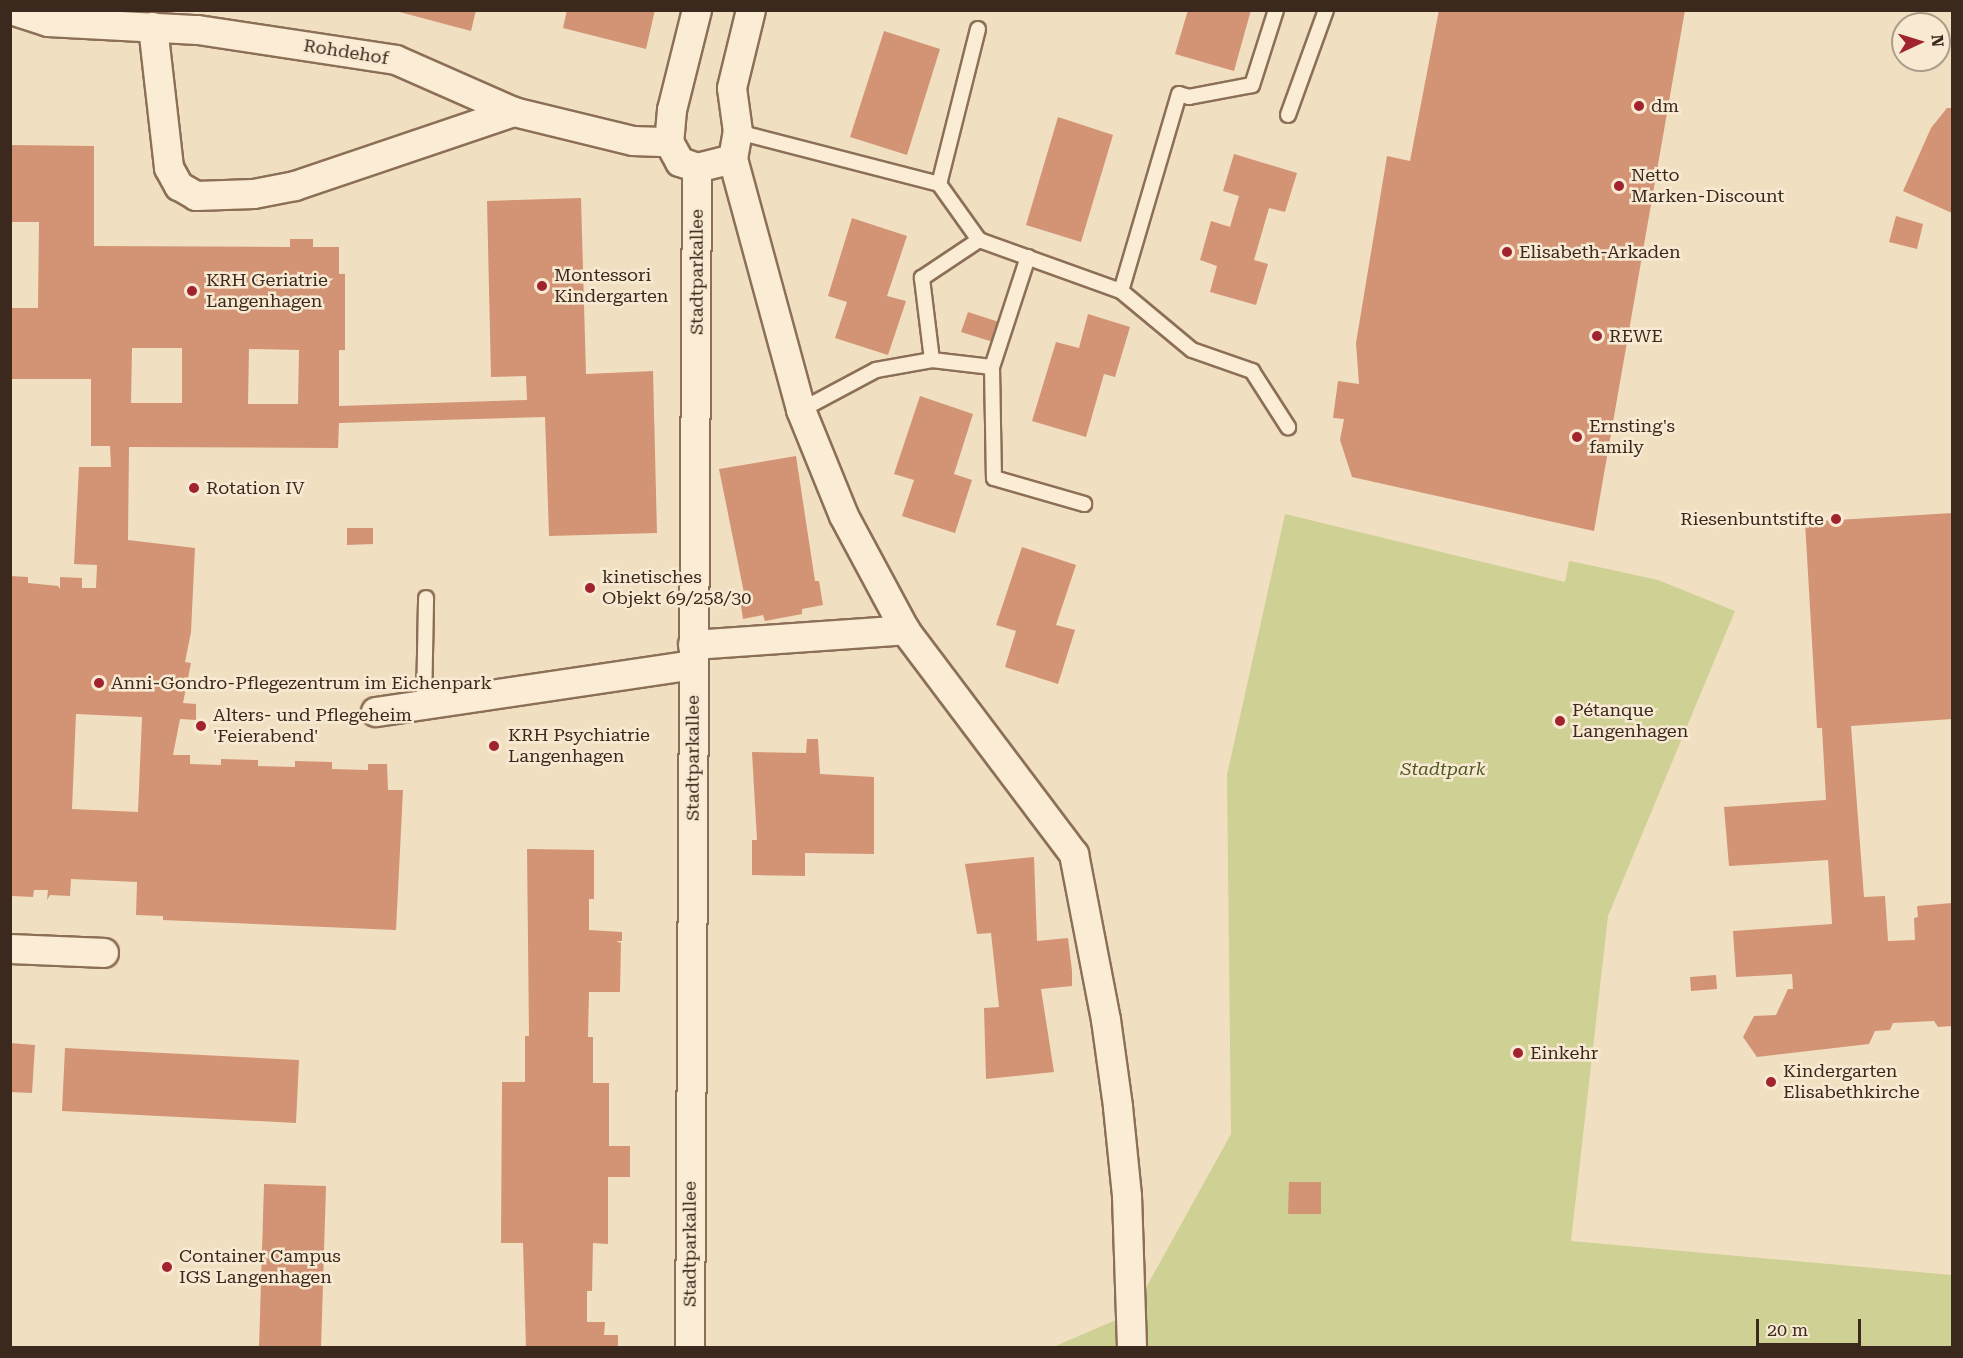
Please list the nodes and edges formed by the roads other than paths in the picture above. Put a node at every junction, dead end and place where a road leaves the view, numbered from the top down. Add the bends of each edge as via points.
1 (11, 10) edge
2 (697, 10) edge
3 (751, 10) edge
4 (1276, 10) edge
5 (1326, 10) edge
6 (153, 27) junction
7 (978, 29) dead end
8 (514, 112) junction
9 (1287, 115) dead end
10 (669, 142) junction
11 (736, 146) junction
12 (697, 168) junction
13 (939, 183) junction
14 (979, 240) junction
15 (1028, 257) junction
16 (1121, 291) junction
17 (932, 360) junction
18 (992, 367) junction
19 (801, 410) junction
20 (1288, 427) dead end
21 (1084, 504) dead end
22 (426, 598) dead end
23 (905, 630) junction
24 (693, 655) junction
25 (424, 706) junction
26 (376, 712) dead end
27 (10, 949) edge
28 (104, 953) dead end
29 (690, 1347) edge
30 (1132, 1347) edge

1 - 6 street, Rohdehof via 48,22
2 - 10 street via 672,110
3 - 11 street via 732,88
4 - 16 lane via 1252,85 1189,97 1179,94
5 - 9 lane
6 - 8 street, Rohdehof via 198,30 396,60
6 - 8 street via 169,168 179,186 196,196 254,194 295,186
7 - 13 lane
8 - 10 street, Rohdehof via 633,141
10 - 12 street via 680,162
11 - 12 street
11 - 13 lane
11 - 19 street
12 - 24 street, Stadtparkallee
13 - 14 lane
14 - 15 lane
14 - 17 lane via 922,278
15 - 16 lane
15 - 18 lane
16 - 20 lane via 1192,350 1252,371
17 - 18 lane
17 - 19 lane via 876,370
18 - 21 lane via 994,478
19 - 23 street via 843,516
22 - 25 lane
23 - 24 street
23 - 30 street via 1074,854 1106,1020 1118,1107 1127,1196
24 - 25 street
24 - 29 street, Stadtparkallee
25 - 26 street
27 - 28 street

